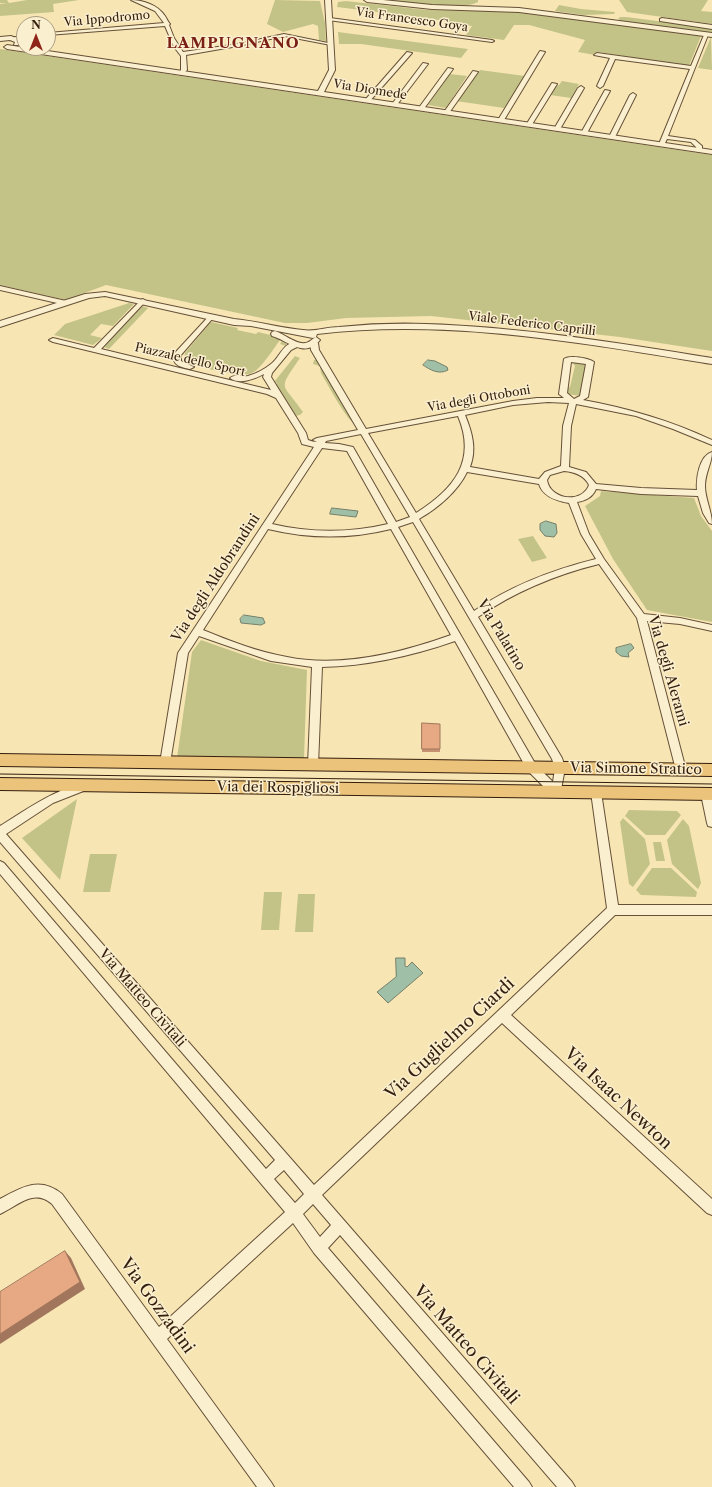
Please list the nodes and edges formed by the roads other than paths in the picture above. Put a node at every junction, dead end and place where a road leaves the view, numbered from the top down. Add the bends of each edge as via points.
1 (133, 0) edge
2 (369, 0) edge
3 (329, 2) edge
4 (583, 18) junction
5 (330, 19) junction
6 (653, 19) dead end
7 (618, 23) junction
8 (168, 24) junction
9 (712, 27) edge
10 (56, 33) edge
11 (709, 35) edge
12 (0, 39) edge
13 (15, 41) joint
14 (492, 41) dead end
15 (331, 44) junction
16 (0, 46) edge
17 (7, 47) junction
18 (16, 48) edge
19 (542, 52) dead end
20 (409, 53) dead end
21 (56, 54) edge
22 (181, 54) junction
23 (597, 55) dead end
24 (613, 57) junction
25 (425, 64) dead end
26 (450, 68) dead end
27 (692, 68) junction
28 (332, 70) junction
29 (475, 72) dead end
30 (182, 73) junction
31 (327, 80) junction
32 (319, 84) dead end
33 (554, 84) dead end
34 (312, 86) dead end
35 (334, 86) junction
36 (600, 86) dead end
37 (284, 88) junction
38 (581, 88) dead end
39 (606, 91) dead end
40 (321, 93) junction
41 (633, 95) dead end
42 (353, 99) junction
43 (368, 101) junction
44 (394, 105) junction
45 (421, 109) junction
46 (447, 112) junction
47 (501, 120) junction
48 (529, 125) junction
49 (557, 129) junction
50 (584, 133) junction
51 (612, 137) junction
52 (666, 137) junction
53 (662, 144) junction
54 (699, 150) junction
55 (712, 152) edge
56 (0, 288) edge
57 (142, 301) junction
58 (66, 303) junction
59 (211, 317) junction
60 (234, 322) junction
61 (0, 324) edge
62 (349, 328) junction
63 (303, 333) junction
64 (52, 340) dead end
65 (315, 341) junction
66 (292, 342) junction
67 (96, 350) junction
68 (712, 361) edge
69 (275, 365) junction
70 (278, 396) junction
71 (573, 402) junction
72 (460, 413) junction
73 (364, 431) junction
74 (352, 434) junction
75 (370, 441) junction
76 (321, 443) junction
77 (712, 443) edge
78 (712, 454) edge
79 (565, 468) junction
80 (466, 469) junction
81 (542, 482) junction
82 (593, 486) junction
83 (701, 494) junction
84 (572, 500) junction
85 (415, 517) junction
86 (712, 521) edge
87 (394, 525) junction
88 (266, 526) junction
89 (601, 561) junction
90 (473, 616) junction
91 (641, 617) junction
92 (712, 628) edge
93 (197, 632) junction
94 (457, 636) junction
95 (317, 664) junction
96 (0, 760) edge
97 (165, 763) junction
98 (313, 765) junction
99 (532, 768) junction
100 (560, 768) junction
101 (681, 770) junction
102 (712, 770) edge
103 (0, 784) edge
104 (39, 784) junction
105 (89, 785) junction
106 (556, 792) junction
107 (596, 792) junction
108 (709, 794) edge
109 (44, 804) junction
110 (712, 823) edge
111 (0, 833) edge
112 (0, 866) edge
113 (612, 910) junction
114 (712, 910) edge
115 (502, 1015) junction
116 (284, 1161) junction
117 (266, 1178) junction
118 (312, 1195) junction
119 (0, 1207) edge
120 (712, 1208) edge
121 (294, 1213) junction
122 (339, 1226) junction
123 (319, 1248) junction
124 (158, 1338) junction
125 (266, 1487) edge
126 (524, 1487) edge
127 (567, 1487) edge

1 - 8 street via 159,10
2 - 4 street via 432,7 519,10
3 - 5 street
4 - 7 street
4 - 7 street via 616,16
5 - 14 street, Via Francesco Goya
5 - 15 street
6 - 9 street
7 - 11 street
8 - 10 street, Via Ippodromo
8 - 22 street via 173,41
11 - 27 street
12 - 13 street
13 - 17 street
15 - 22 street via 284,34
15 - 28 street
16 - 17 street, Via Diomede
17 - 18 street, Via Diomede
19 - 47 street
20 - 43 street
21 - 30 street, Via Diomede
22 - 30 street via 184,56
23 - 24 street
24 - 27 street
24 - 36 street
25 - 44 street
26 - 45 street
27 - 52 street
28 - 31 street
28 - 35 street
29 - 46 street
30 - 37 street, Via Diomede
31 - 32 street
31 - 40 street via 321,88
33 - 48 street
34 - 37 street
35 - 40 street
35 - 42 street
37 - 40 street, Via Diomede
38 - 49 street
39 - 50 street
40 - 42 street, Via Diomede
41 - 51 street
42 - 43 street, Via Diomede
43 - 44 street, Via Diomede
44 - 45 street, Via Diomede
45 - 46 street, Via Diomede
46 - 47 street, Via Diomede
47 - 48 street, Via Diomede
48 - 49 street, Via Diomede
49 - 50 street, Via Diomede
50 - 51 street, Via Diomede
51 - 53 street, Via Diomede
52 - 53 street
52 - 54 street, Via Diomede via 695,142
53 - 54 street, Via Diomede
54 - 55 street, Via Diomede
56 - 58 street
57 - 58 street via 105,294
57 - 59 street
57 - 67 street
58 - 61 street
59 - 60 street
59 - 69 street, Piazzale dello Sport via 179,352 176,358 183,366 241,379 252,378
60 - 63 street
60 - 66 street via 247,328 279,335
62 - 63 street, Viale Federico Caprilli
62 - 65 street, Viale Federico Caprilli
62 - 68 street, Viale Federico Caprilli via 417,326 476,329
63 - 65 street via 313,335
63 - 66 street, Piazzale dello Sport via 293,336
64 - 67 street, Piazzale dello Sport
65 - 66 street via 305,347
65 - 73 street via 315,350
66 - 69 street, Piazzale dello Sport
67 - 70 street, Piazzale dello Sport
69 - 70 street, Piazzale dello Sport via 267,377
70 - 76 street, Piazzale dello Sport via 305,442
71 - 71 street via 584,396 590,362 568,359 563,394
71 - 72 street, Via degli Ottoboni via 529,401
71 - 77 street, Via degli Ottoboni via 644,415
71 - 79 street via 567,426
72 - 73 street, Via degli Ottoboni
72 - 80 street via 469,439
73 - 74 street
73 - 75 street, Via Palatino
74 - 75 street via 358,439
74 - 76 street
75 - 85 street, Via Palatino
76 - 87 street via 350,449
76 - 88 street, Via degli Aldobrandini
78 - 83 street via 702,469
79 - 81 street via 550,472 544,476
79 - 82 street via 583,473
80 - 81 street
80 - 85 street via 456,486 445,497
81 - 84 street via 552,496
82 - 83 street
82 - 84 street via 587,496
83 - 86 street
84 - 89 street, Via degli Alerami via 585,534
85 - 87 street
85 - 90 street, Via Palatino
87 - 88 street via 332,534
87 - 94 street
88 - 93 street, Via degli Aldobrandini
89 - 90 street via 534,580 506,594
89 - 91 street, Via degli Alerami
90 - 100 street, Via Palatino via 557,758
91 - 92 street via 680,621
91 - 101 street, Via degli Alerami
93 - 95 street via 252,651
93 - 97 street, Via degli Aldobrandini via 183,653
94 - 95 street via 399,653
94 - 99 street
95 - 98 street
96 - 97 main road, Via dei Rospigliosi
97 - 98 main road, Via dei Rospigliosi
98 - 99 main road, Via dei Rospigliosi
99 - 100 main road, Via dei Rospigliosi
99 - 106 street
100 - 101 main road, Via Simone Stratico
100 - 106 street
101 - 102 main road, Via Simone Stratico
103 - 104 main road, Via dei Rospigliosi
104 - 105 main road, Via dei Rospigliosi
104 - 109 street via 46,789 47,798
105 - 106 main road, Via dei Rospigliosi
105 - 109 street via 71,789
106 - 107 main road, Via dei Rospigliosi
107 - 108 main road, Via Simone Stratico
107 - 113 street
108 - 110 street
109 - 111 street
111 - 116 street, Via Matteo Civitali
112 - 117 street, Via Matteo Civitali
113 - 114 street
113 - 115 street, Via Guglielmo Ciardi
115 - 118 street, Via Guglielmo Ciardi
115 - 120 street, Via Isaac Newton
116 - 117 street
116 - 118 street, Via Matteo Civitali
117 - 121 street, Via Matteo Civitali
118 - 121 street
118 - 122 street, Via Matteo Civitali
119 - 124 street, Via Gozzadini via 36,1190 54,1195
121 - 123 street, Via Matteo Civitali
121 - 124 street
122 - 123 street
122 - 127 street, Via Matteo Civitali
123 - 126 street, Via Matteo Civitali
124 - 125 street, Via Gozzadini

